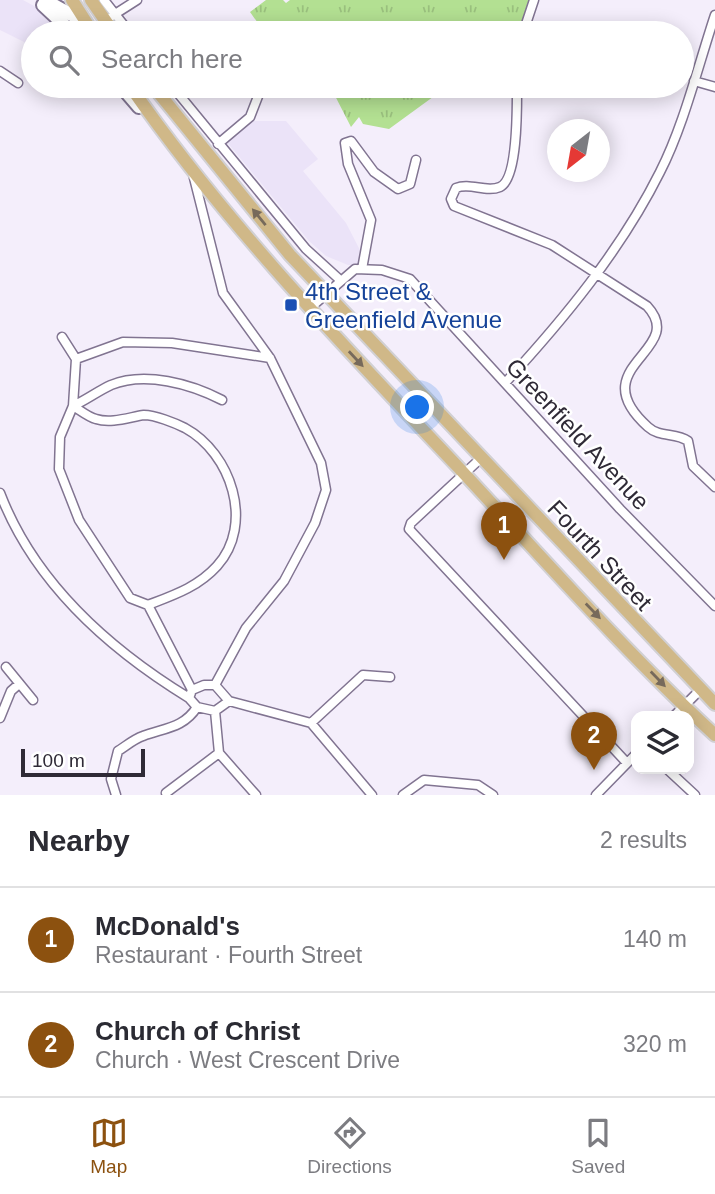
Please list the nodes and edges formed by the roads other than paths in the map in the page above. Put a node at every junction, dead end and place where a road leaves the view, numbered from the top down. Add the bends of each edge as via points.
1 (37, 0) edge
2 (45, 0) edge
3 (72, 0) edge
4 (79, 0) edge
5 (91, 0) edge
6 (104, 0) edge
7 (138, 0) edge
8 (534, 0) edge
9 (715, 15) edge
10 (109, 16) junction
11 (60, 21) edge
12 (78, 21) edge
13 (86, 21) edge
14 (110, 21) edge
15 (115, 21) edge
16 (527, 21) edge
17 (0, 71) edge
18 (694, 80) joint
19 (18, 83) dead end
20 (715, 87) edge
21 (132, 98) edge
22 (138, 98) edge
23 (163, 98) edge
24 (182, 98) edge
25 (257, 98) edge
26 (516, 98) edge
27 (687, 98) edge
28 (160, 130) junction
29 (218, 144) junction
30 (416, 160) dead end
31 (193, 174) junction
32 (362, 268) junction
33 (598, 272) junction
34 (340, 279) junction
35 (326, 293) junction
36 (310, 308) junction
37 (62, 337) dead end
38 (270, 358) junction
39 (76, 359) junction
40 (505, 383) junction
41 (222, 400) dead end
42 (73, 406) junction
43 (480, 459) junction
44 (464, 474) junction
45 (715, 487) edge
46 (0, 493) edge
47 (148, 605) junction
48 (715, 606) edge
49 (6, 667) dead end
50 (390, 677) dead end
51 (19, 684) junction
52 (215, 685) junction
53 (700, 690) junction
54 (191, 694) junction
55 (33, 700) dead end
56 (229, 701) junction
57 (715, 704) edge
58 (684, 706) junction
59 (197, 707) junction
60 (679, 711) edge
61 (215, 712) junction
62 (0, 718) edge
63 (311, 723) junction
64 (715, 735) edge
65 (219, 753) junction
66 (631, 759) edge
67 (627, 763) junction
68 (672, 774) edge
69 (166, 793) edge
70 (116, 795) edge
71 (256, 795) edge
72 (373, 795) edge
73 (403, 795) edge
74 (493, 795) edge
75 (596, 795) edge
76 (695, 795) edge

1 - 11 main road
2 - 12 main road
3 - 13 main road
4 - 10 main road
5 - 10 main road
6 - 10 street
7 - 10 street
8 - 16 street
9 - 18 street
10 - 14 main road
10 - 15 street
17 - 19 street
18 - 20 street
21 - 28 main road, Fourth Street
22 - 28 main road, Fourth Street
35 -> 23 main road, Fourth Street
24 - 29 street
25 - 29 street via 250,117
26 - 33 street via 512,174 494,189 456,188 451,199 454,206 552,245
27 - 33 street via 660,172
28 - 31 main road, Fourth Street
29 - 34 street via 306,249
30 - 32 street via 410,184 398,189 374,172 351,141 345,144 348,164 371,220
31 - 36 main road, Fourth Street
31 - 38 street via 223,293
32 - 34 street
32 - 40 street, Greenfield Avenue via 410,279
33 - 40 street via 556,328
33 - 45 street via 647,306 658,322 652,344 626,375 629,405 654,432 688,441 693,466
34 - 35 street
35 - 36 street
35 - 43 main road, Fourth Street
36 -> 44 main road, Fourth Street
37 - 39 street
38 - 39 street via 172,343 123,342
38 - 52 street via 321,463 326,490 315,523 284,581 246,628
39 - 42 street
40 - 48 street, Greenfield Avenue
41 - 42 street via 205,391 157,380 134,380 111,385
42 - 47 street via 60,437 60,469 79,520 130,598
42 - 47 street via 98,420 148,415 186,428 219,455 233,486 236,517 218,565 192,588
43 - 44 street
43 - 53 main road, Fourth Street
44 -> 58 main road, Fourth Street
44 - 67 street via 411,523 412,535
46 - 54 street via 13,528 89,623 158,679
47 - 54 street
49 - 51 street
50 - 63 street via 363,675
51 - 55 street
51 - 62 street via 11,691
52 - 54 street
52 - 56 street
53 - 57 main road, Fourth Street
53 - 58 street
54 - 59 street
56 - 61 street
56 - 63 street
58 - 60 street
58 - 64 main road, Fourth Street
59 - 61 street
59 - 70 street via 191,717 168,730 142,736 118,751 111,779
61 - 65 street
63 - 72 street
65 - 69 street
65 - 71 street
66 - 67 street
67 - 75 street
68 - 76 street
73 - 74 street via 424,780 478,785

